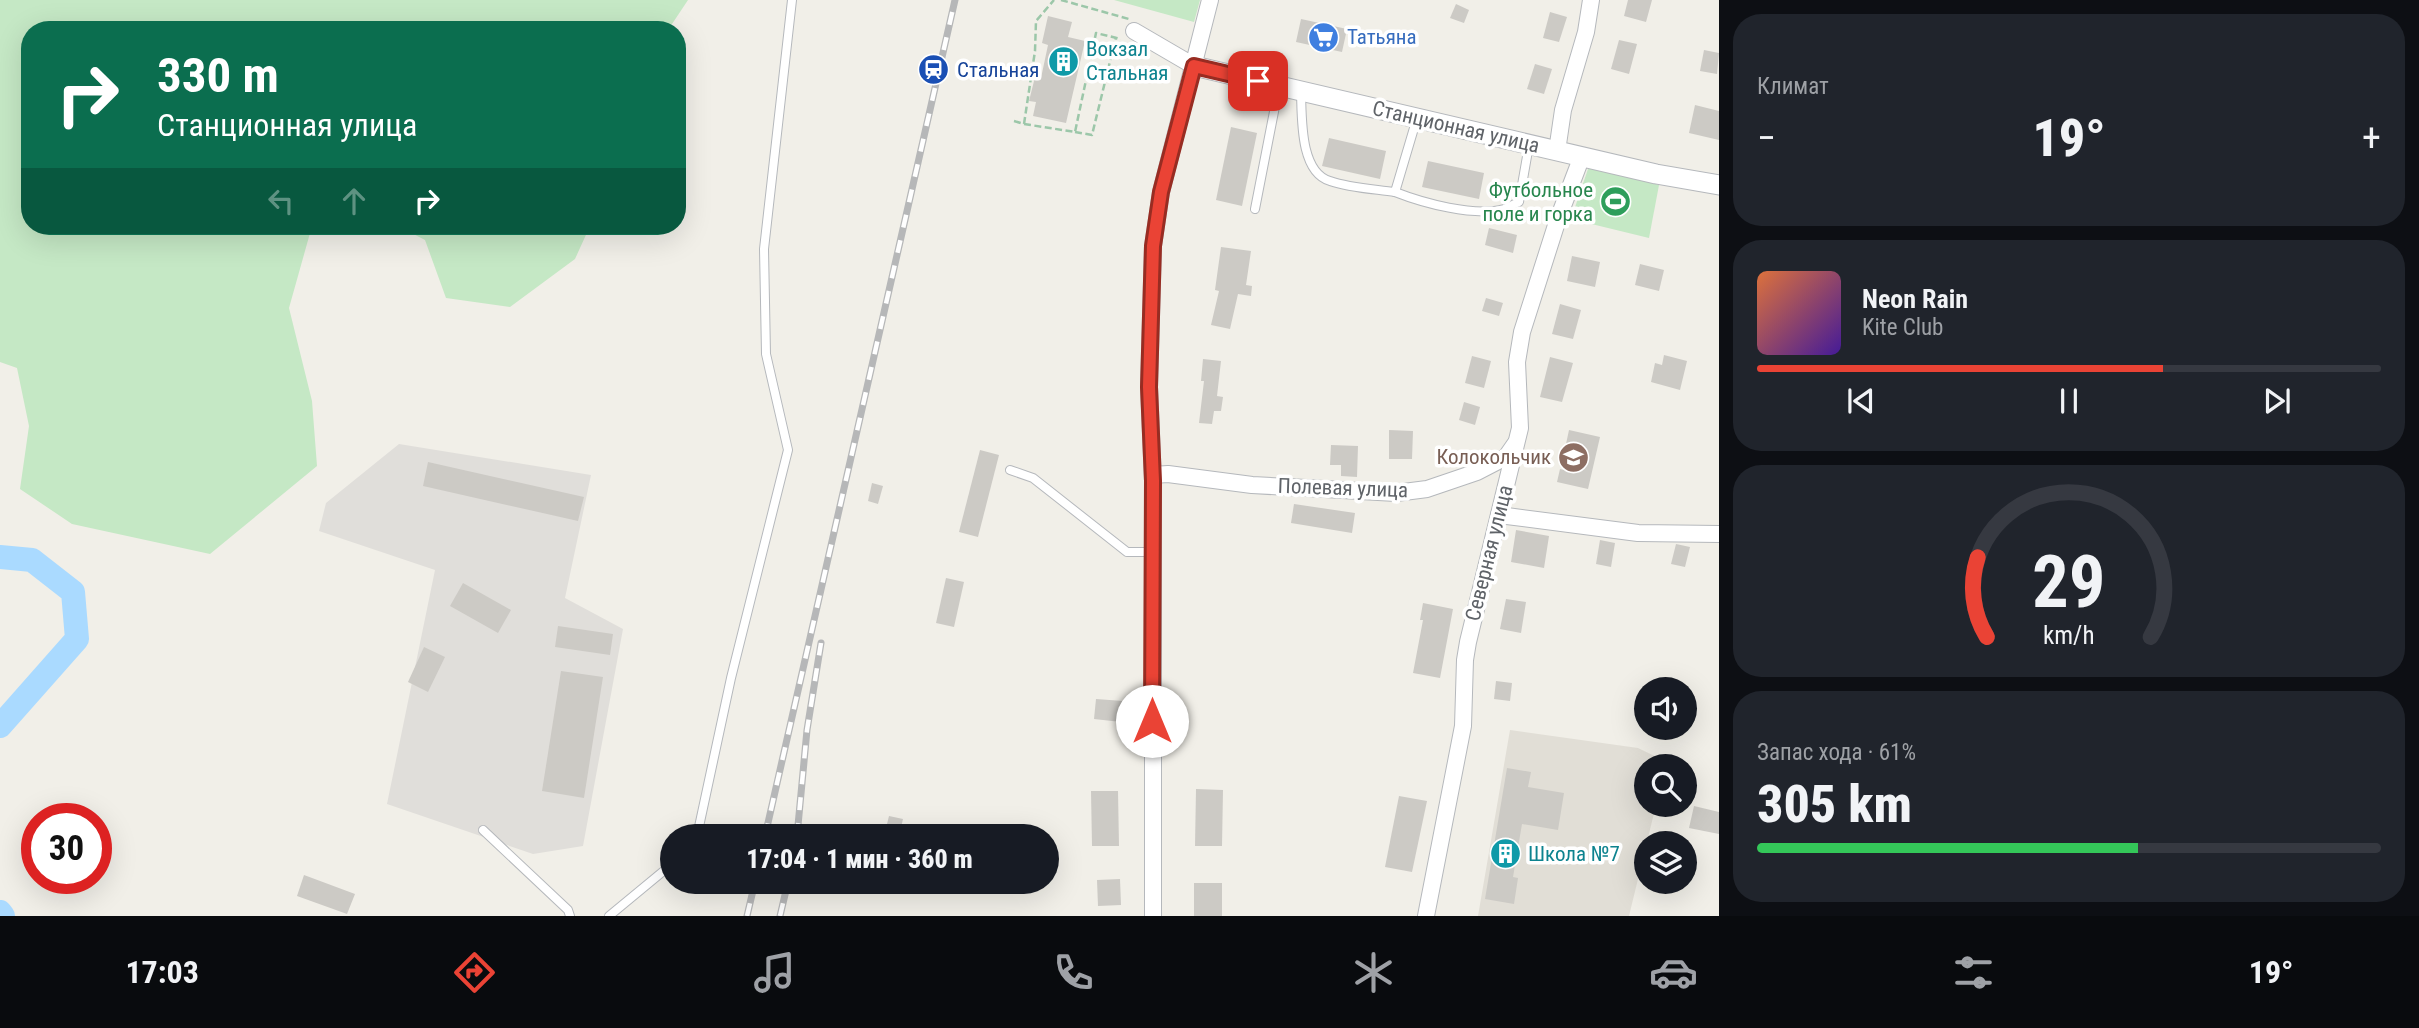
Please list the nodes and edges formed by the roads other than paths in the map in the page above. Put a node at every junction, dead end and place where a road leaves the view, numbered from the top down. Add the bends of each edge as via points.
1 (792, 0) edge
2 (1210, 0) edge
3 (1591, 0) edge
4 (1129, 30) road end
5 (1194, 66) junction
6 (1279, 86) junction
7 (1301, 92) junction
8 (1417, 118) junction
9 (1529, 144) junction
10 (1557, 151) junction
11 (1582, 156) junction
12 (1719, 185) edge
13 (1395, 192) junction
14 (1255, 209) dead end
15 (1518, 439) junction
16 (1010, 470) dead end
17 (1153, 475) junction
18 (1499, 515) junction
19 (1719, 534) edge
20 (1153, 552) junction
21 (700, 824) edge
22 (483, 830) dead end
23 (660, 874) edge
24 (570, 916) edge
25 (609, 916) edge
26 (1153, 916) edge
27 (1426, 916) edge

1 - 21 lane via 764,250 766,354 788,450
2 - 5 street
3 - 10 street
4 - 5 street
5 - 6 street, Станционная улица
5 - 17 street via 1159,202 1153,246 1149,387
6 - 7 street, Станционная улица
6 - 14 lane
7 - 8 street, Станционная улица
7 - 13 lane via 1302,131 1311,166 1328,181
8 - 9 street, Станционная улица
8 - 13 lane
9 - 10 street, Станционная улица
9 - 13 lane via 1521,196 1503,209 1473,211
10 - 11 street, Станционная улица
11 - 12 street, Станционная улица
11 - 15 street, Северная улица via 1522,332 1517,362
15 - 17 street, Полевая улица via 1495,464 1417,491 1376,493
15 - 18 street, Северная улица
16 - 20 lane via 1033,478 1128,552
17 - 20 street
18 - 19 street via 1638,533
18 - 27 street, Северная улица via 1468,642 1463,726
20 - 26 street
22 - 24 lane
23 - 25 lane

